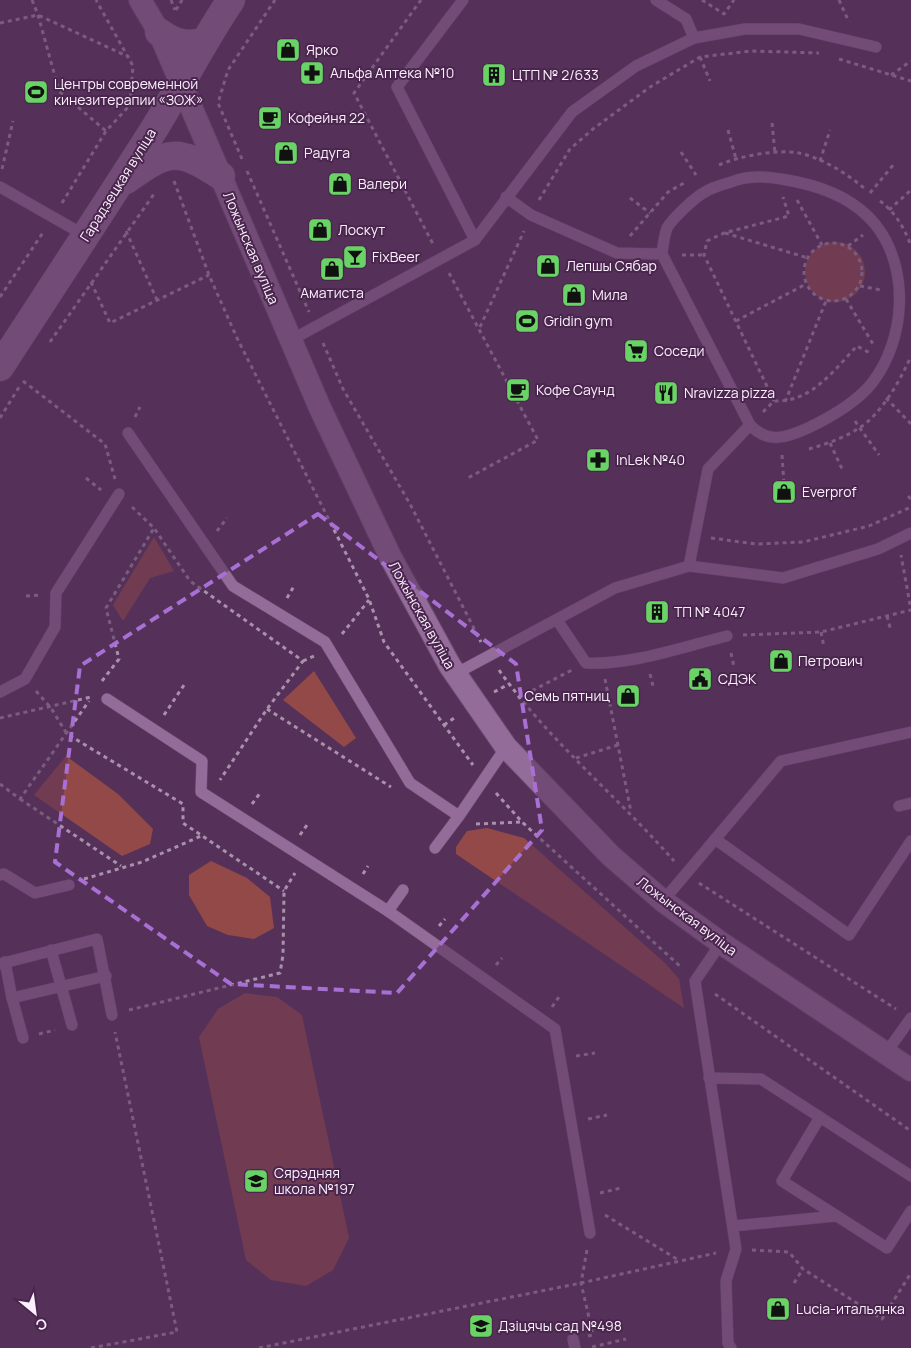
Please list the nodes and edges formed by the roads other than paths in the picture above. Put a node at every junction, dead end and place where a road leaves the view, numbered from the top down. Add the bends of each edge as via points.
1 (140, 0) edge
2 (231, 0) edge
3 (463, 0) edge
4 (656, 0) edge
5 (159, 32) junction
6 (694, 38) junction
7 (203, 42) junction
8 (876, 47) dead end
9 (181, 85) junction
10 (221, 176) junction
11 (117, 186) junction
12 (0, 187) edge
13 (506, 197) junction
14 (86, 236) junction
15 (475, 240) junction
16 (662, 254) junction
17 (291, 340) junction
18 (0, 367) edge
19 (750, 425) junction
20 (128, 433) dead end
21 (119, 494) road end
22 (911, 533) edge
23 (689, 566) junction
24 (557, 620) junction
25 (727, 636) road end
26 (455, 674) junction
27 (0, 692) edge
28 (107, 699) road end
29 (911, 732) edge
30 (506, 747) junction
31 (911, 803) edge
32 (899, 806) dead end
33 (459, 816) junction
34 (715, 839) junction
35 (911, 841) edge
36 (435, 848) dead end
37 (0, 875) edge
38 (69, 884) road end
39 (403, 890) dead end
40 (663, 901) junction
41 (388, 911) junction
42 (721, 943) junction
43 (51, 950) junction
44 (2, 963) edge
45 (106, 976) junction
46 (62, 987) junction
47 (12, 998) junction
48 (112, 1015) road end
49 (911, 1019) edge
50 (72, 1025) road end
51 (22, 1038) road end
52 (886, 1053) junction
53 (911, 1070) edge
54 (709, 1078) junction
55 (820, 1117) junction
56 (911, 1176) edge
57 (911, 1211) edge
58 (836, 1216) junction
59 (733, 1226) junction
60 (590, 1232) road end
61 (732, 1346) edge

1 - 5 street, Ложынская вуліца
2 - 7 street, Гарадзецкая вуліца
3 - 15 lane via 397,87
4 - 6 lane via 686,19
5 - 7 street via 183,44
5 - 9 street, Ложынская вуліца
6 - 8 lane via 744,29 799,29
6 - 13 lane via 636,66 572,112
7 - 9 street, Гарадзецкая вуліца
9 - 10 street, Ложынская вуліца
9 - 11 street, Гарадзецкая вуліца
10 - 11 street via 182,155 174,155 143,167
10 - 17 street, Ложынская вуліца
11 - 14 street, Гарадзецкая вуліца
12 - 14 lane
13 - 15 lane
13 - 16 lane via 531,215 617,253
14 - 18 street, Гарадзецкая вуліца
15 - 17 lane
16 - 19 lane
16 - 19 lane via 668,227 704,192 741,179 775,177 832,192 858,208 874,223 889,245 899,288 900,312 894,339 872,383 846,407 793,435 760,435
17 - 26 street, Ложынская вуліца via 390,556
19 - 23 lane via 708,469
20 - 33 lane via 233,586 325,642 410,783
21 - 27 lane via 56,593 55,627 25,679
22 - 23 lane via 878,549 783,578
23 - 24 lane via 615,588
24 - 25 lane via 586,663 602,664 646,657
24 - 26 lane
26 - 30 street, Ложынская вуліца
28 - 41 lane via 202,761 201,792
29 - 34 lane via 781,761
30 - 33 lane
30 - 40 street, Ложынская вуліца via 611,856
31 - 32 lane
33 - 36 lane
34 - 35 lane via 849,935
34 - 40 lane
37 - 38 lane via 4,874 35,894
39 - 41 lane
40 - 42 street, Ложынская вуліца
41 - 60 lane via 555,1029
42 - 52 street, Ложынская вуліца
42 - 54 lane via 695,981
43 - 44 lane
43 - 45 lane via 97,939
43 - 46 lane
44 - 47 lane
45 - 46 lane
45 - 48 lane
46 - 47 lane
46 - 50 lane
47 - 51 lane
49 - 52 lane
52 - 53 street, Ложынская вуліца
54 - 55 lane via 761,1079
54 - 59 lane
55 - 56 lane
55 - 58 lane via 782,1182
57 - 58 lane via 887,1248
58 - 59 lane
59 - 61 lane via 736,1249 726,1281

